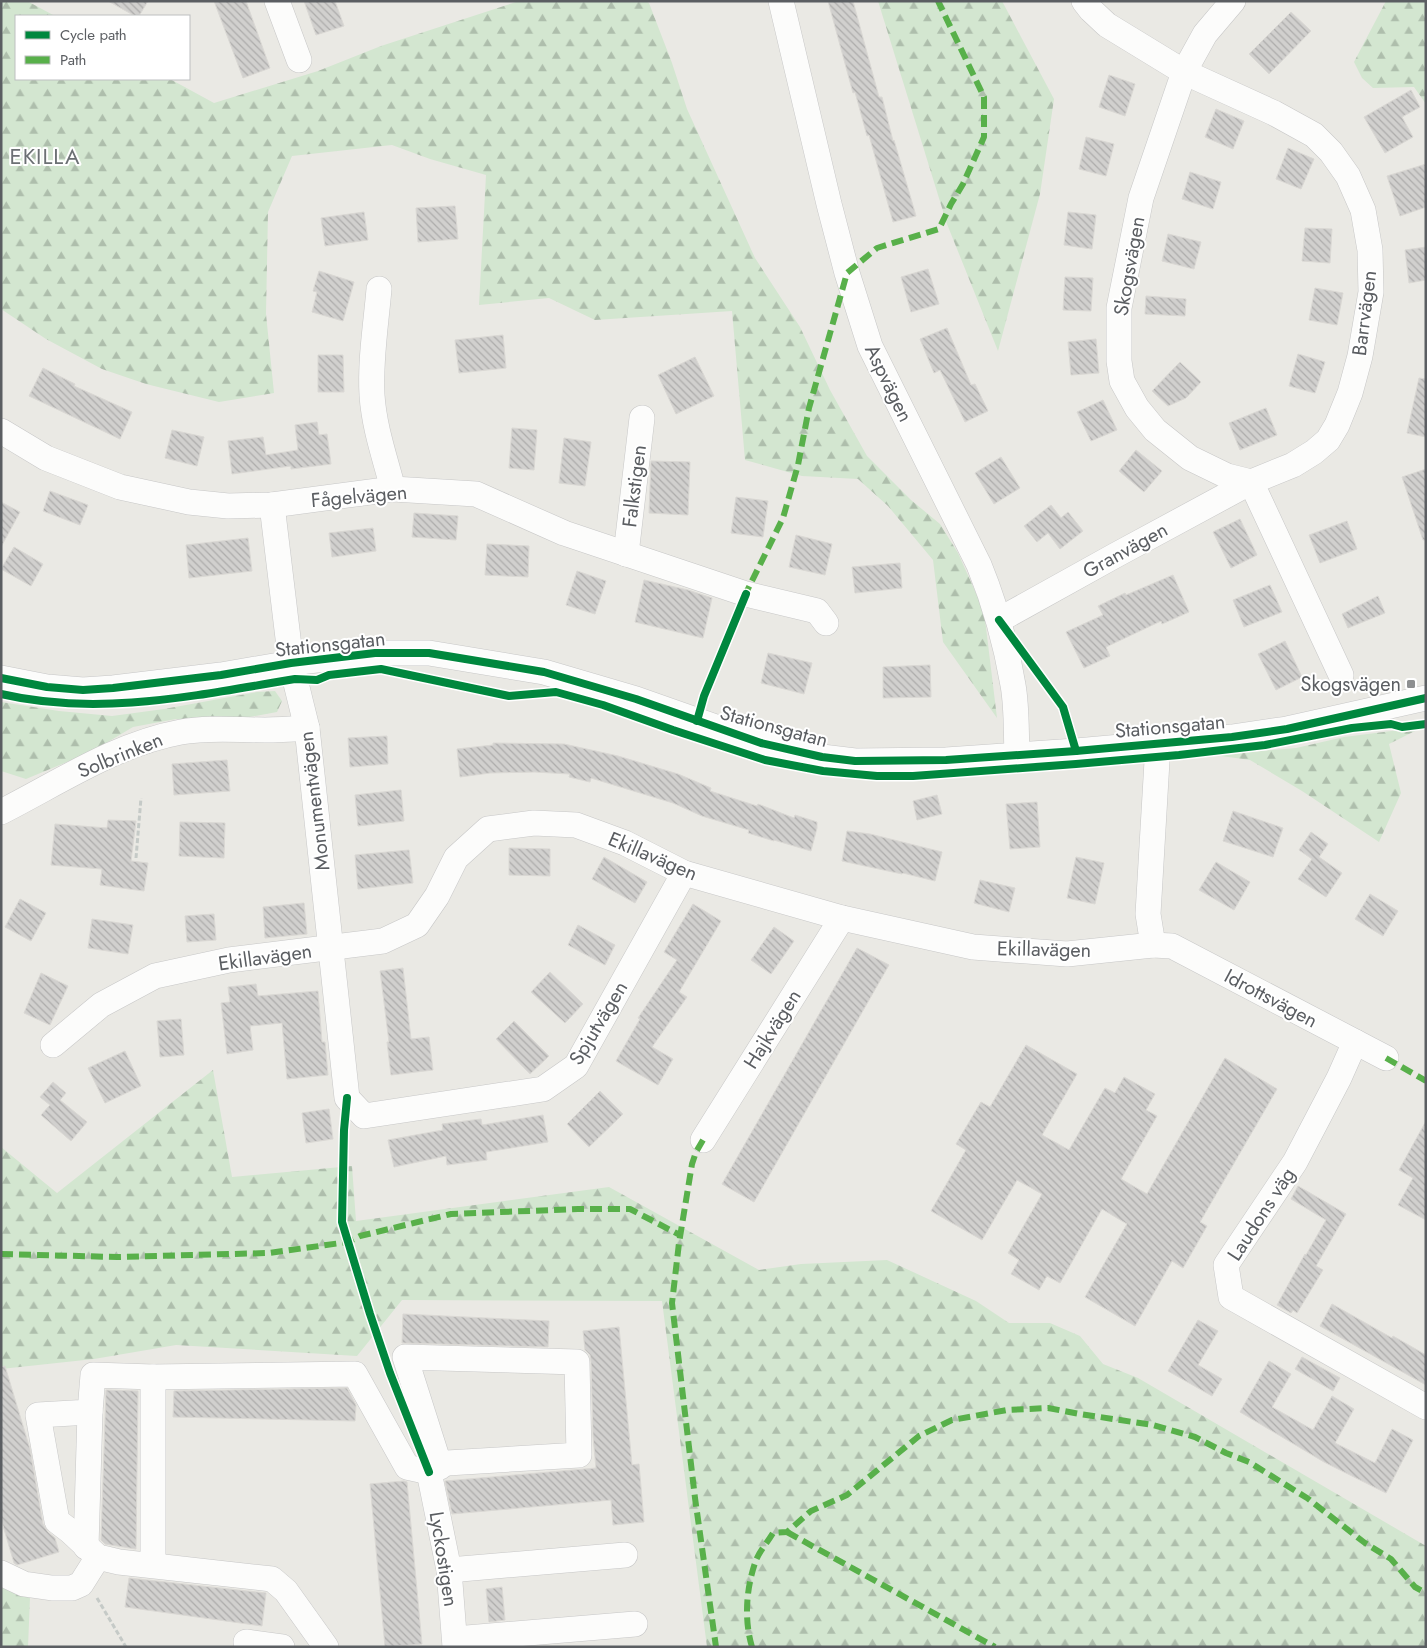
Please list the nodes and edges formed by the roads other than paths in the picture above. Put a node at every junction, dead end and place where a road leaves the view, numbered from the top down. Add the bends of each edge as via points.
1 (277, 1) edge
2 (781, 1) edge
3 (1084, 1) edge
4 (1233, 1) edge
5 (299, 60) dead end
6 (1184, 72) junction
7 (379, 289) dead end
8 (642, 418) dead end
9 (1, 431) edge
10 (1251, 482) junction
11 (393, 488) junction
12 (272, 505) junction
13 (626, 554) junction
14 (999, 620) junction
15 (826, 623) dead end
16 (291, 663) junction
17 (1341, 675) dead end
18 (1, 678) edge
19 (1426, 698) edge
20 (306, 728) junction
21 (1158, 744) junction
22 (1018, 755) junction
23 (1, 812) edge
24 (684, 873) junction
25 (842, 918) junction
26 (1153, 944) junction
27 (331, 948) junction
28 (1355, 1042) junction
29 (53, 1045) dead end
30 (1386, 1058) dead end
31 (347, 1098) joint
32 (703, 1140) dead end
33 (153, 1377) junction
34 (1426, 1407) edge
35 (90, 1412) junction
36 (434, 1469) junction
37 (92, 1552) junction
38 (624, 1555) dead end
39 (153, 1565) junction
40 (449, 1570) junction
41 (1, 1573) edge
42 (635, 1624) dead end
43 (246, 1642) dead end
44 (455, 1643) edge
45 (282, 1647) edge
46 (326, 1647) edge

1 - 5 street
2 - 14 street, Aspvägen via 847,274 870,346 971,549
3 - 6 street, Barrvägen via 1107,25
4 - 6 street, Skogsvägen via 1205,34
6 - 10 street, Skogsvägen via 1141,198 1119,308 1122,381 1137,408 1155,430 1190,458 1227,476
6 - 10 street, Barrvägen via 1314,135 1348,176 1363,210 1370,250 1371,292 1360,356 1337,425 1328,440 1314,452 1293,465
7 - 11 street via 372,396
8 - 13 street, Falkstigen
9 - 12 street, Fågelvägen via 46,458 120,487 190,502 228,506
10 - 14 street, Granvägen
10 - 17 street
11 - 12 street, Fågelvägen
11 - 13 street, Fågelvägen via 476,494 564,533
12 - 16 street, Monumentvägen
13 - 15 street, Fågelvägen via 746,594 818,611
14 - 22 street, Aspvägen via 1014,686
16 - 18 street, Stationsgatan via 221,675 83,690
16 - 20 street, Monumentvägen
16 - 22 street, Stationsgatan via 375,653 429,653 544,672 636,699 761,742 822,757 855,761
19 - 21 street, Stationsgatan via 1287,729
20 - 23 street, Solbrinken via 183,732 140,742 96,761
20 - 27 street, Monumentvägen
21 - 22 street, Stationsgatan
21 - 26 street via 1148,914
24 - 25 street, Ekillavägen
24 - 27 street, Ekillavägen via 625,843 576,825 534,823 488,829 456,858 417,926 383,941
24 - 31 street, Spjutvägen via 576,1066 543,1089 364,1116
25 - 26 street, Ekillavägen via 973,947 1067,954
25 - 32 street, Hajkvägen
26 - 28 street, Idrottsvägen via 1172,946
27 - 29 street, Ekillavägen via 229,960 155,976 101,1005
27 - 31 street, Monumentvägen
28 - 30 street, Idrottsvägen
28 - 34 street, Laudons väg via 1295,1162 1226,1265 1231,1297
33 - 35 street via 93,1374
33 - 36 street via 355,1374 407,1467
33 - 39 street
35 - 37 street
35 - 37 street via 38,1415 57,1521
36 - 36 street, Lyckostigen via 447,1464 579,1455 577,1362 405,1357
36 - 40 street, Lyckostigen
37 - 39 street via 119,1562
37 - 41 street via 82,1584 72,1588 24,1584
38 - 40 street
39 - 46 street via 272,1579 286,1591
40 - 44 street, Lyckostigen
42 - 44 street
43 - 45 street

